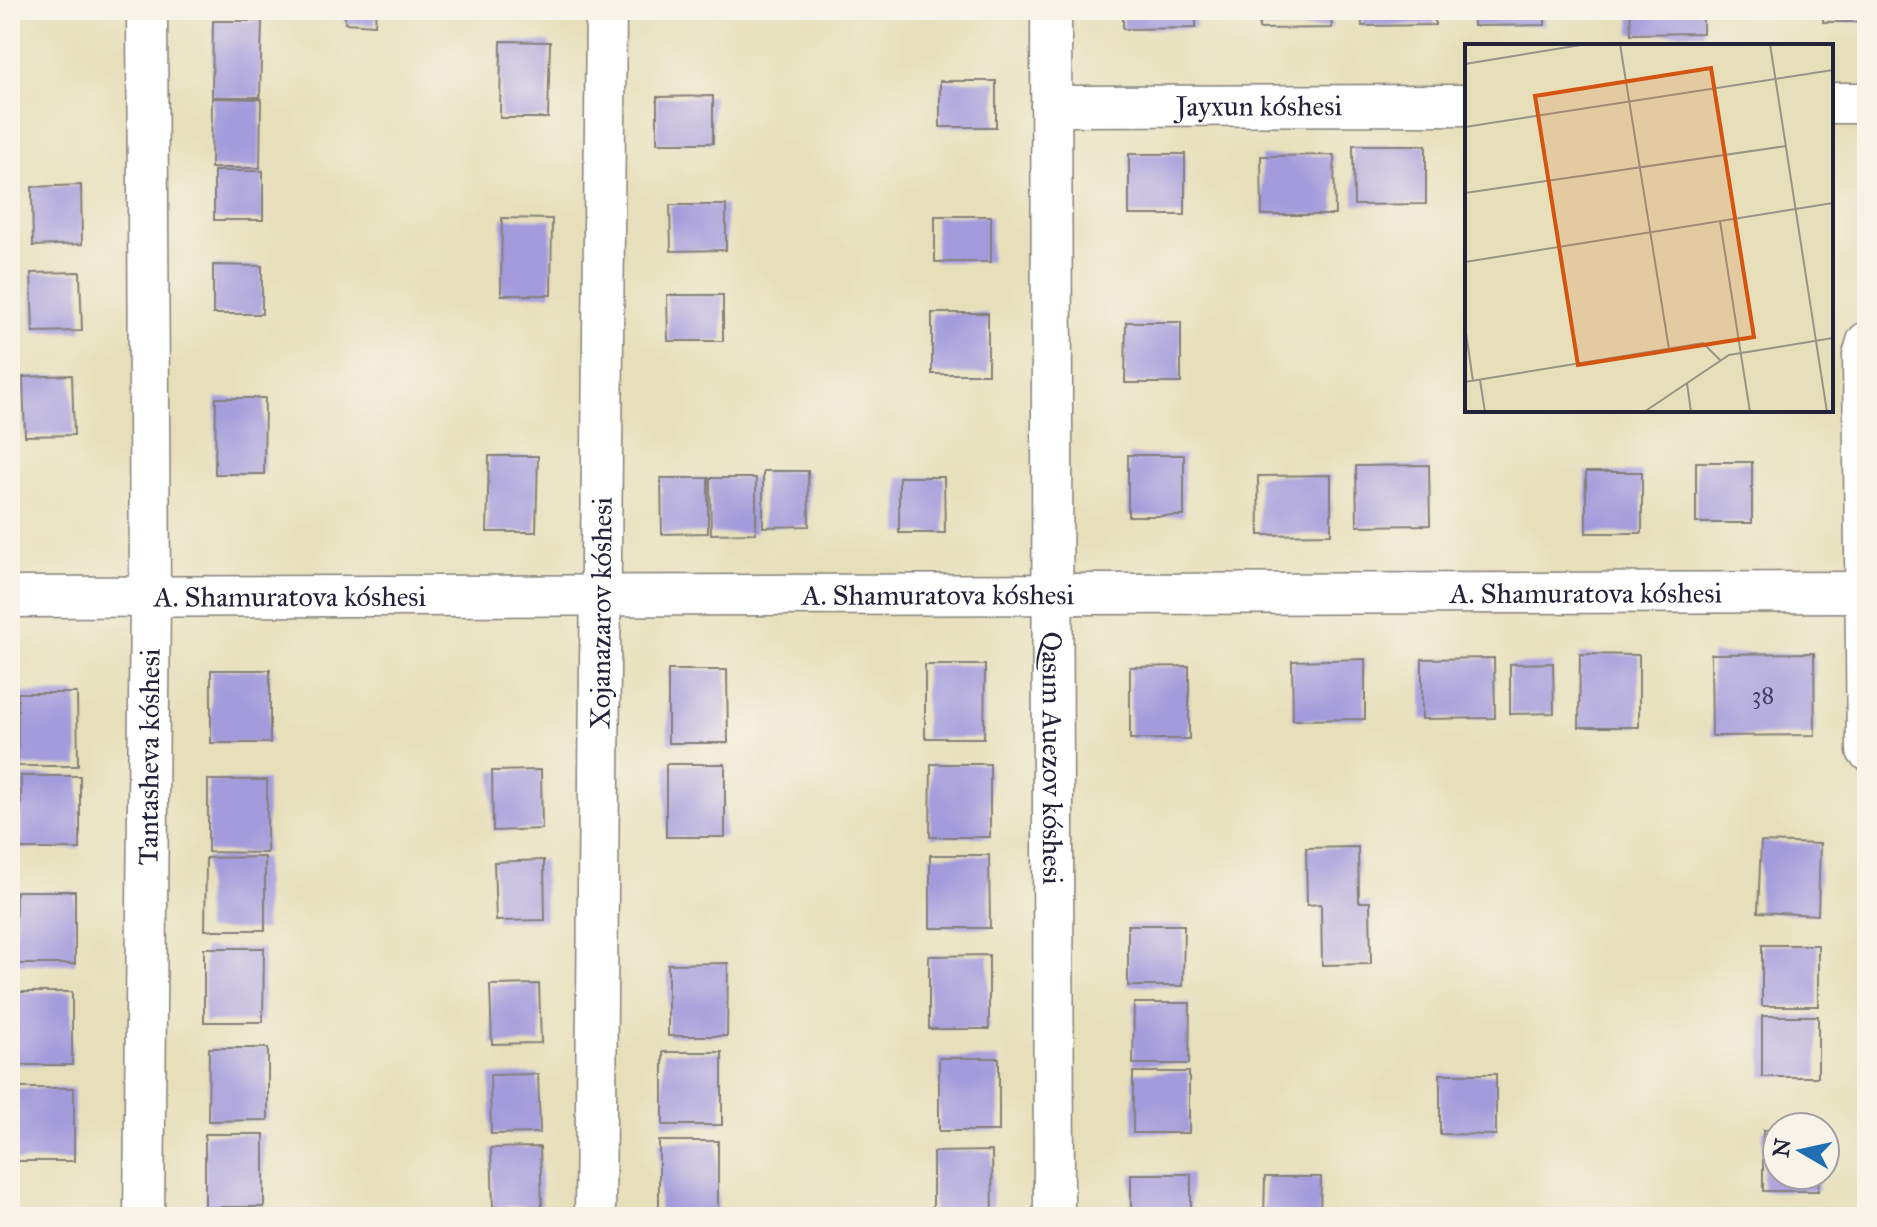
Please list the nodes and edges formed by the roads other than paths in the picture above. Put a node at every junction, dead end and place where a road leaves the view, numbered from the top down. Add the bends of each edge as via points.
1 (147, 10) edge
2 (606, 10) edge
3 (1051, 10) edge
4 (1833, 103) edge
5 (1867, 103) edge
6 (1465, 105) edge
7 (1051, 106) junction
8 (1867, 342) edge
9 (1866, 592) edge
10 (1052, 595) junction
11 (601, 596) junction
12 (10, 597) edge
13 (150, 597) junction
14 (1867, 750) edge
15 (144, 1217) edge
16 (595, 1217) edge
17 (1054, 1217) edge

1 - 13 street, Tantasheva kóshesi
2 - 11 street, Xojanazarov kóshesi
3 - 7 street, Qasım Auezov kóshesi
4 - 5 street
6 - 7 street, Jayxun kóshesi
7 - 10 street, Qasım Auezov kóshesi
8 - 9 street
9 - 10 street, A. Shamuratova kóshesi
9 - 14 street
10 - 11 street, A. Shamuratova kóshesi
10 - 17 street, Qasım Auezov kóshesi
11 - 13 street, A. Shamuratova kóshesi
11 - 16 street, Xojanazarov kóshesi
12 - 13 street, A. Shamuratova kóshesi
13 - 15 street, Tantasheva kóshesi

